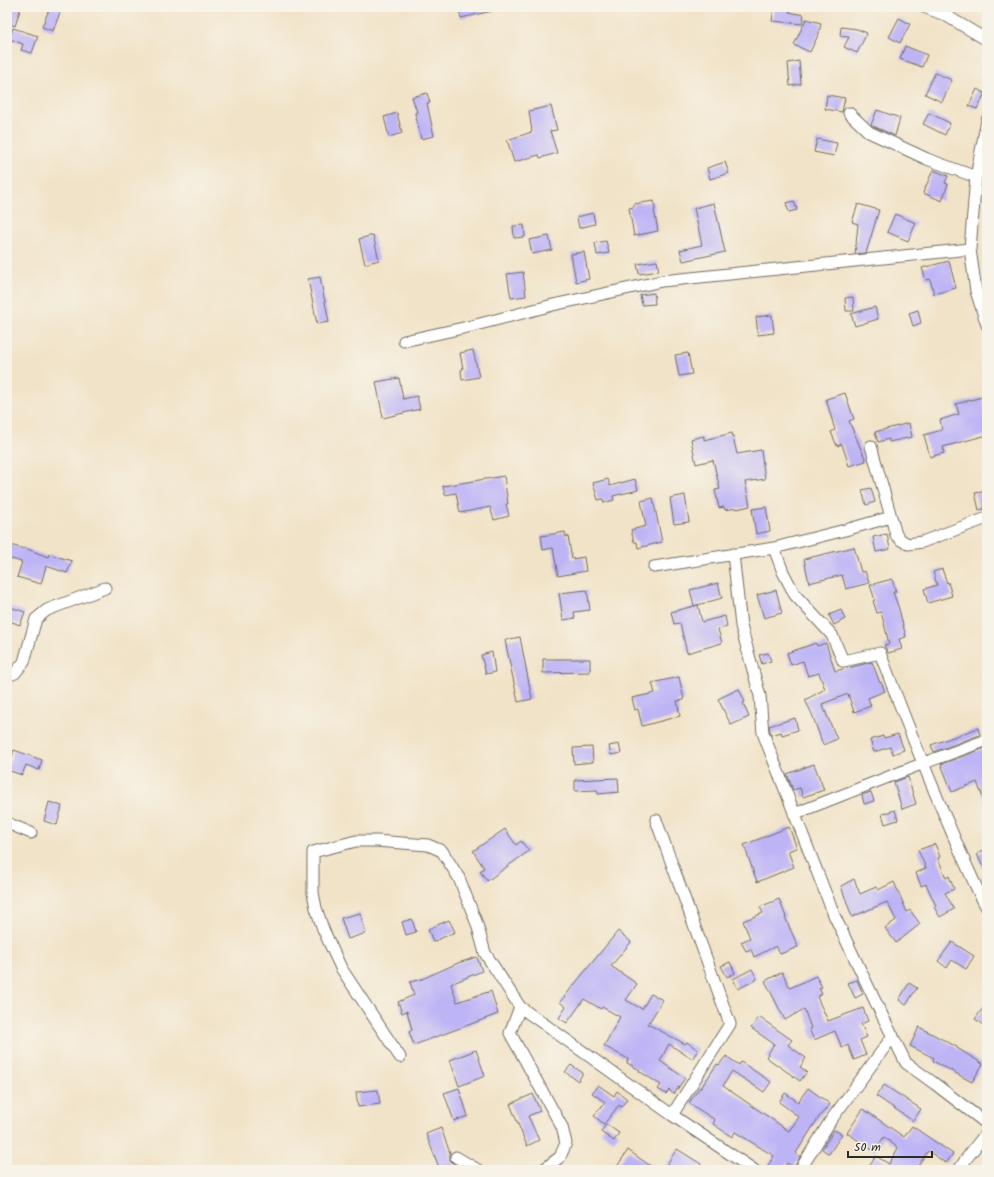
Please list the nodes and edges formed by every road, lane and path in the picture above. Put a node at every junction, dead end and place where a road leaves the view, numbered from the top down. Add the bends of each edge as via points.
1 (924, 7) edge
2 (987, 40) edge
3 (849, 113) dead end
4 (987, 120) edge
5 (976, 177) junction
6 (970, 248) junction
7 (987, 325) edge
8 (404, 341) dead end
9 (871, 446) dead end
10 (891, 517) junction
11 (987, 518) edge
12 (774, 548) junction
13 (733, 554) junction
14 (654, 567) dead end
15 (106, 588) dead end
16 (7, 676) edge
17 (987, 740) edge
18 (924, 763) junction
19 (794, 814) junction
20 (656, 820) dead end
21 (7, 823) edge
22 (31, 833) dead end
23 (987, 908) edge
24 (520, 1007) junction
25 (893, 1036) junction
26 (400, 1057) dead end
27 (672, 1114) junction
28 (987, 1124) edge
29 (987, 1132) edge
30 (456, 1156) dead end
31 (478, 1170) edge
32 (544, 1170) edge
33 (754, 1170) edge
34 (800, 1170) edge
35 (959, 1170) edge

1 - 2 street via 945,15
3 - 5 street via 869,132 927,159
4 - 5 street
5 - 6 street
6 - 7 street via 976,292
6 - 8 street via 662,282
9 - 10 street
10 - 11 street via 896,535 908,544 922,542
10 - 12 street
12 - 13 street
12 - 18 street via 795,595 832,634 843,661 880,653
13 - 14 street
13 - 19 street via 741,626 760,696 763,733
15 - 16 street via 47,610 36,619 24,662 15,673
17 - 18 street
18 - 19 street
18 - 23 street via 951,833
19 - 25 street via 834,915
20 - 27 street via 730,1024
21 - 22 street
24 - 26 street via 484,953 477,924 459,878 442,851 428,845 356,841 313,852 313,893 323,929 341,968
24 - 27 street
24 - 32 street via 510,1033 562,1126 566,1143 560,1157
25 - 28 street via 906,1064
25 - 34 street via 831,1120
27 - 33 street
29 - 35 street
30 - 31 street

